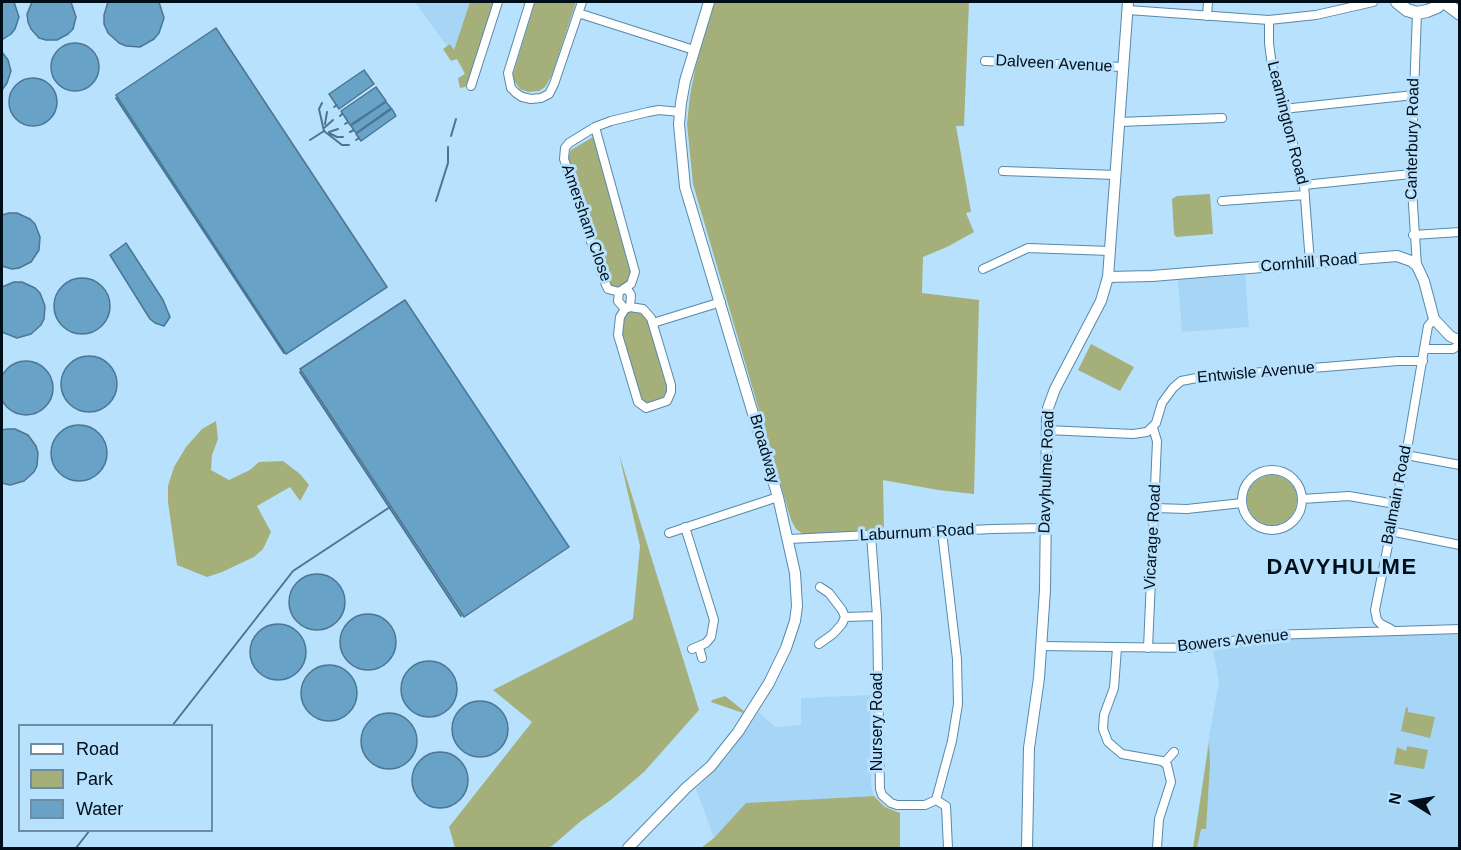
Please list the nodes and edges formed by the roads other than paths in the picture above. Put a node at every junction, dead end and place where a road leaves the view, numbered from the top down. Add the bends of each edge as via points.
1 (498, 2) edge
2 (530, 2) edge
3 (582, 2) edge
4 (709, 2) edge
5 (1208, 2) edge
6 (1374, 2) edge
7 (1396, 2) edge
8 (1443, 2) edge
9 (1128, 6) edge
10 (1417, 12) junction
11 (578, 13) junction
12 (1460, 14) edge
13 (1207, 16) junction
14 (1269, 20) junction
15 (694, 50) junction
16 (985, 61) dead end
17 (1123, 67) junction
18 (471, 86) dead end
19 (1414, 95) junction
20 (1284, 109) junction
21 (680, 112) junction
22 (1222, 118) dead end
23 (1119, 122) junction
24 (595, 127) junction
25 (1003, 171) dead end
26 (1411, 174) junction
27 (1116, 175) junction
28 (1304, 185) junction
29 (1305, 195) junction
30 (1222, 201) dead end
31 (1460, 232) edge
32 (1413, 235) junction
33 (1110, 251) junction
34 (1310, 263) junction
35 (1417, 266) junction
36 (983, 269) dead end
37 (1108, 277) junction
38 (623, 294) junction
39 (721, 302) junction
40 (628, 308) junction
41 (1434, 319) junction
42 (653, 323) junction
43 (1460, 343) edge
44 (1425, 349) junction
45 (1421, 361) junction
46 (1153, 428) junction
47 (1047, 430) junction
48 (1406, 455) junction
49 (1460, 465) edge
50 (778, 497) junction
51 (1302, 499) junction
52 (1242, 503) junction
53 (1395, 504) junction
54 (1154, 508) junction
55 (685, 527) junction
56 (1045, 528) junction
57 (1390, 531) junction
58 (942, 532) junction
59 (669, 533) dead end
60 (871, 535) junction
61 (789, 539) junction
62 (1460, 545) edge
63 (820, 587) dead end
64 (877, 616) junction
65 (845, 617) junction
66 (1460, 628) edge
67 (1395, 631) junction
68 (819, 644) dead end
69 (1041, 646) junction
70 (1117, 648) junction
71 (1148, 648) junction
72 (702, 658) dead end
73 (1173, 752) dead end
74 (1165, 762) junction
75 (936, 800) junction
76 (628, 849) edge
77 (948, 849) edge
78 (1027, 849) edge
79 (1157, 849) edge

1 - 18 street
2 - 11 street via 508,73 512,88 522,97 541,98 549,94
3 - 11 street
4 - 15 street, Broadway
5 - 13 street
6 - 14 street via 1316,15
7 - 10 main road
8 - 10 main road
8 - 12 main road
9 - 13 street
9 - 17 street, Davyhulme Road
10 - 19 street, Canterbury Road
11 - 15 street
13 - 14 street
14 - 20 street, Leamington Road via 1270,55
15 - 21 street, Broadway
16 - 17 street, Dalveen Avenue
17 - 23 street, Davyhulme Road
19 - 20 street
19 - 26 street, Canterbury Road
20 - 28 street, Leamington Road
21 - 24 street, Amersham Close via 659,110
21 - 39 street, Broadway via 685,187
22 - 23 street
23 - 27 street, Davyhulme Road
24 - 38 street, Amersham Close via 635,272
24 - 38 street, Amersham Close via 569,143 563,153 603,278 608,289
25 - 27 street
26 - 28 street
26 - 32 street, Canterbury Road
27 - 33 street, Davyhulme Road
28 - 29 street, Leamington Road
29 - 30 street
29 - 34 street, Leamington Road
31 - 32 street
32 - 35 street, Canterbury Road
33 - 36 street via 1028,248
33 - 37 street, Davyhulme Road
34 - 35 street, Cornhill Road via 1389,256 1404,258
34 - 37 street, Cornhill Road
35 - 41 street
37 - 47 street, Davyhulme Road via 1101,302 1051,398
38 - 40 street
38 - 40 street
39 - 42 street
39 - 50 street, Broadway
40 - 42 street via 643,309
40 - 42 street via 618,324 618,335 638,402 646,408 664,403 671,392
41 - 43 street
41 - 44 street, Balmain Road via 1428,326
43 - 44 street via 1453,349
44 - 45 street, Balmain Road
45 - 46 street, Entwisle Avenue via 1181,381 1167,395
45 - 48 street, Balmain Road
46 - 47 street via 1140,434
46 - 54 street, Vicarage Road via 1157,441
47 - 56 street, Davyhulme Road
48 - 49 street
48 - 53 street, Balmain Road
50 - 55 street
50 - 61 street, Broadway
51 - 52 street via 1296,518 1279,530 1250,522
51 - 52 street via 1291,476 1266,470 1250,478
51 - 53 street via 1349,496
52 - 54 street
53 - 57 street, Balmain Road
54 - 71 street, Vicarage Road
55 - 59 street
55 - 72 street via 714,620 711,637 695,648
56 - 58 street, Laburnum Road
56 - 69 street, Davyhulme Road
57 - 62 street
57 - 67 street, Balmain Road via 1375,610 1377,620
58 - 60 street, Laburnum Road
58 - 75 street via 958,693 952,741
60 - 61 street, Laburnum Road
60 - 64 street, Nursery Road
61 - 76 street, Broadway via 797,589 795,621 768,683 725,750
63 - 65 street via 829,593
64 - 65 street
64 - 75 street, Nursery Road via 880,789 886,800 897,805 925,805
65 - 68 street via 833,634
66 - 67 street, Bowers Avenue
67 - 71 street, Bowers Avenue via 1276,635 1195,648
69 - 70 street, Bowers Avenue
69 - 78 street, Davyhulme Road via 1029,748
70 - 71 street, Bowers Avenue
70 - 74 street via 1114,688 1103,722 1105,736 1122,754
73 - 74 street
74 - 79 street via 1171,782 1159,819
75 - 77 street via 946,806

